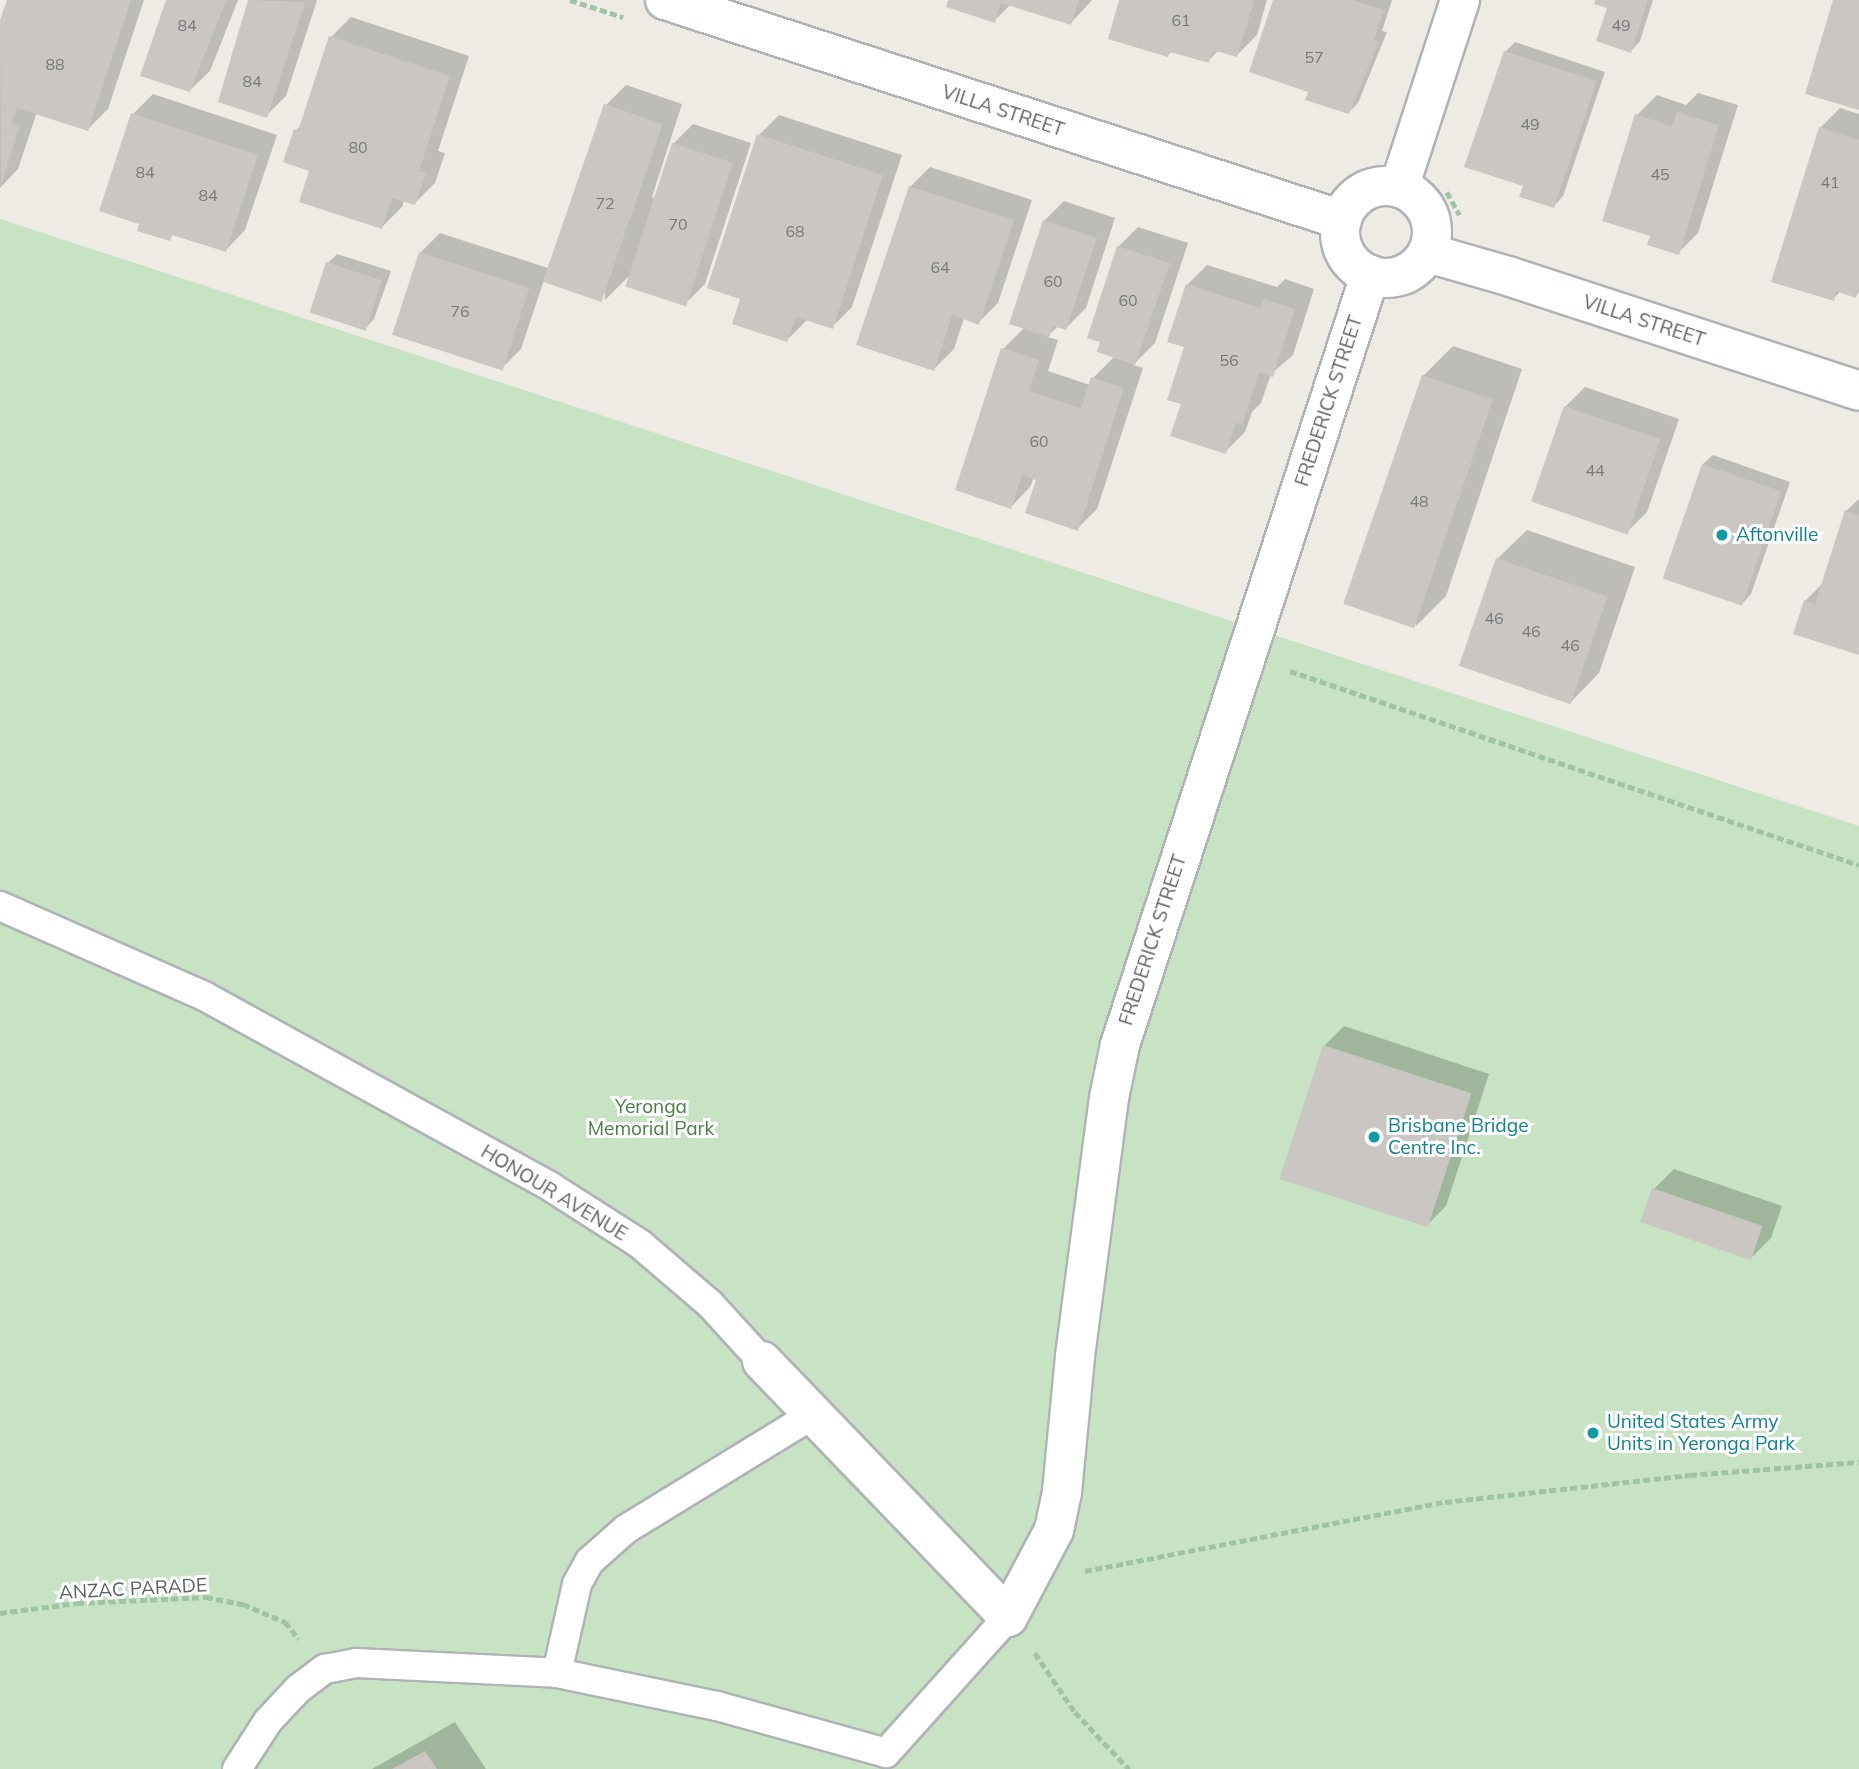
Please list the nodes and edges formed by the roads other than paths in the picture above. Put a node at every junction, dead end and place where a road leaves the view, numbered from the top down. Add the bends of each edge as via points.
1 (665, 0) edge
2 (1460, 0) edge
3 (1399, 188) junction
4 (1342, 220) junction
5 (1428, 253) junction
6 (1370, 275) junction
7 (1859, 391) edge
8 (0, 906) edge
9 (762, 1362) joint
10 (814, 1414) junction
11 (1008, 1618) junction
12 (557, 1672) junction
13 (237, 1769) edge

1 - 4 street, VILLA STREET
2 - 3 street
3 - 4 street via 1370,189 1348,206
3 - 5 street via 1429,213
4 - 6 street via 1340,233 1346,253
5 - 6 street via 1420,264 1397,277
5 - 7 street, VILLA STREET
6 - 11 street, FREDERICK STREET via 1120,1045 1075,1356 1062,1492 1054,1530
8 - 9 lane, HONOUR AVENUE via 204,996 551,1187 640,1244 710,1304
9 - 10 street, HONOUR AVENUE
10 - 11 street, HONOUR AVENUE
10 - 12 lane via 626,1529 590,1560 577,1584
11 - 12 lane via 886,1753 717,1706
12 - 13 lane via 356,1662 325,1669 268,1721

